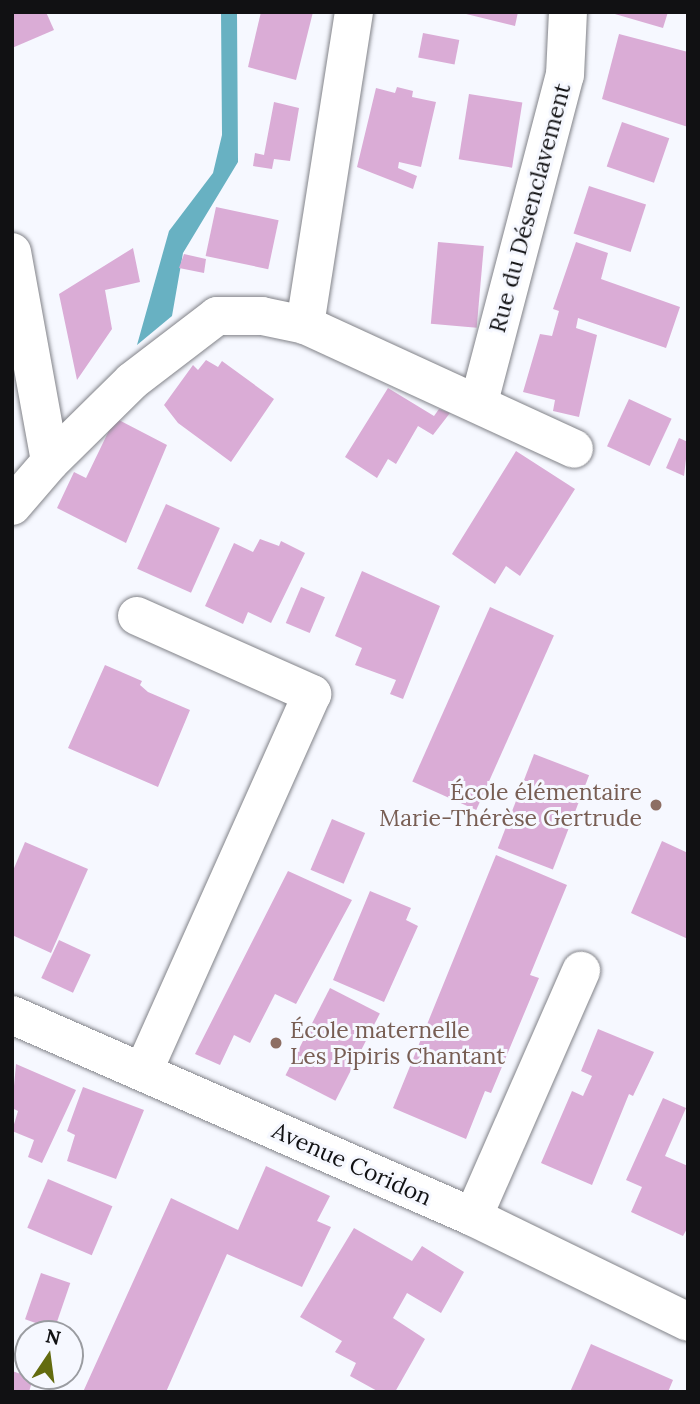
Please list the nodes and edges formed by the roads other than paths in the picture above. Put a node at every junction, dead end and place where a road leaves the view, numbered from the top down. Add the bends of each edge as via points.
1 (354, 12) edge
2 (568, 12) edge
3 (12, 252) edge
4 (306, 325) junction
5 (479, 402) junction
6 (574, 449) dead end
7 (50, 462) junction
8 (12, 506) edge
9 (137, 617) dead end
10 (581, 971) dead end
11 (12, 1015) edge
12 (144, 1072) junction
13 (473, 1217) junction
14 (688, 1322) edge

1 - 4 street
2 - 5 street, Rue du Désenclavement via 565,75
3 - 7 street
4 - 5 street
4 - 7 street via 262,316 217,316 132,381
5 - 6 street
7 - 8 street
9 - 12 street via 312,694
10 - 13 street
11 - 12 street, Avenue Coridon
12 - 13 street, Avenue Coridon
13 - 14 street, Avenue Coridon

